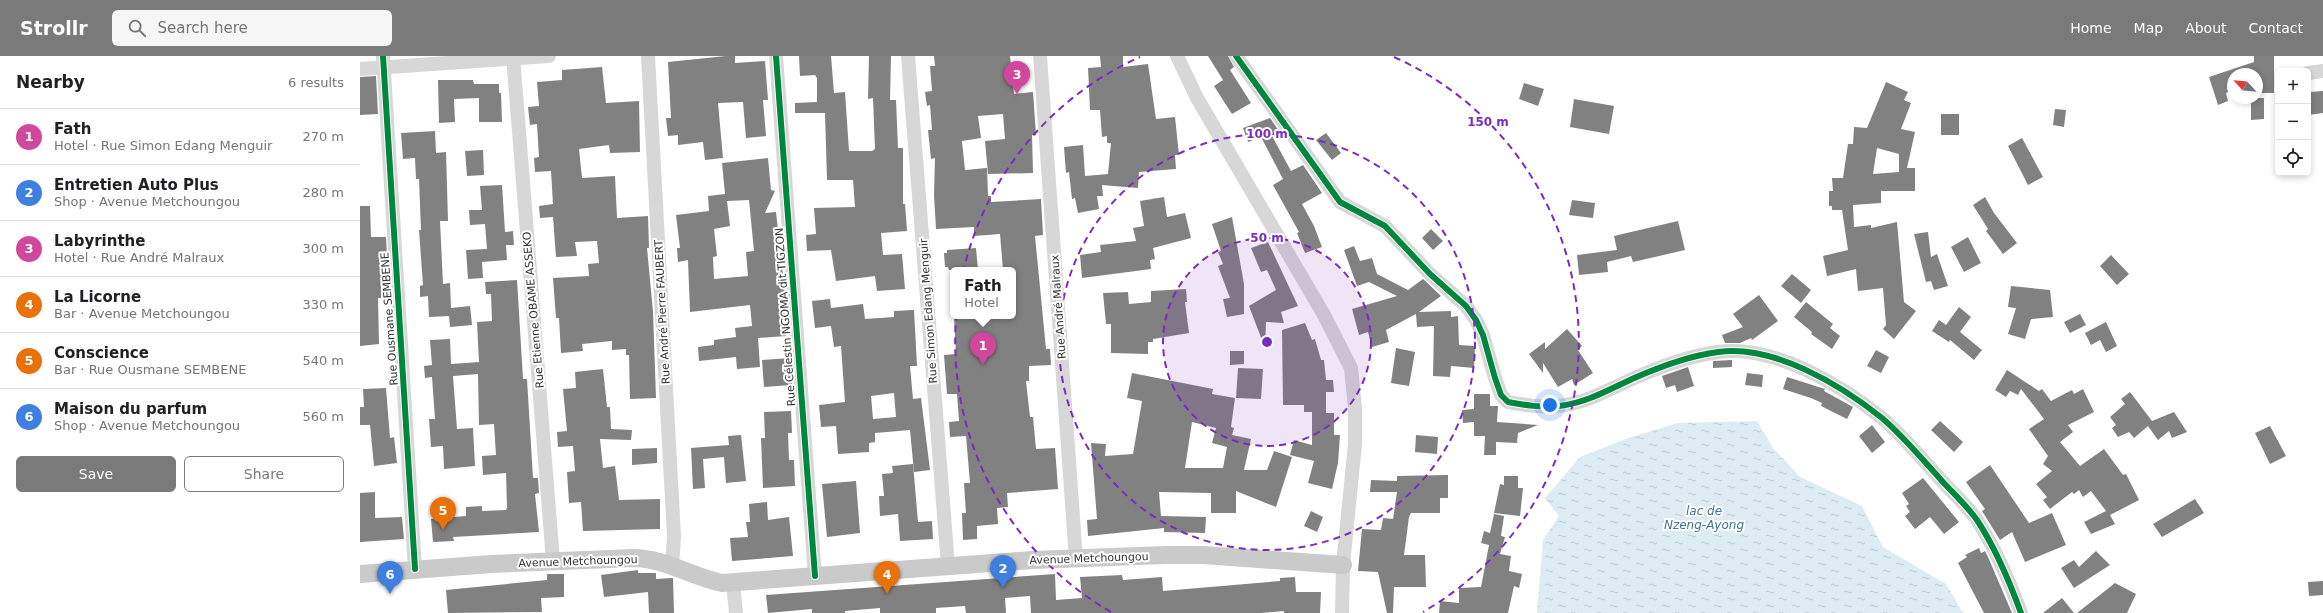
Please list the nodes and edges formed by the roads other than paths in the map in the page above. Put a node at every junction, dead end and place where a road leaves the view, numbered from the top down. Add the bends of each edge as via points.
1 (548, 56) edge
2 (648, 56) edge
3 (776, 56) edge
4 (908, 56) edge
5 (1040, 56) edge
6 (1177, 56) edge
7 (1236, 56) edge
8 (513, 58) edge
9 (383, 62) edge
10 (360, 69) edge
11 (2323, 71) edge
12 (2311, 73) edge
13 (1076, 559) junction
14 (553, 562) junction
15 (1343, 565) junction
16 (948, 566) junction
17 (672, 567) junction
18 (415, 569) junction
19 (360, 574) edge
20 (815, 576) junction
21 (733, 583) junction
22 (736, 613) edge
23 (1342, 613) edge
24 (2021, 613) edge

1 - 8 street
2 - 17 street, Rue André Pierre FAUBERT via 674,536
3 - 20 street, Rue Célestin NGOMA dit TIGZON
4 - 16 street, Rue Simon Edang Menguir
5 - 13 street, Rue André Malraux
6 - 15 street via 1196,98 1324,315 1351,368 1356,408 1355,444
7 - 24 street via 1340,202 1385,226 1430,274 1466,306 1483,335 1495,378 1508,402 1542,407 1579,402 1679,361 1719,352 1758,354 1790,363 1859,401 1882,419 1919,455 1976,519 1999,558
8 - 9 street
8 - 14 street, Rue Etienne OBAME ASSEKO
9 - 10 street
9 - 18 street, Rue Ousmane SEMBENE
11 - 12 street
13 - 15 main road, Avenue Metchoungou via 1203,555
13 - 16 main road, Avenue Metchoungou
14 - 17 main road, Avenue Metchoungou via 647,558
14 - 18 main road, Avenue Metchoungou
15 - 23 street
16 - 20 main road, Avenue Metchoungou
17 - 21 main road, Avenue Metchoungou via 703,579
18 - 19 main road, Avenue Metchoungou
20 - 21 main road, Avenue Metchoungou
21 - 22 street

